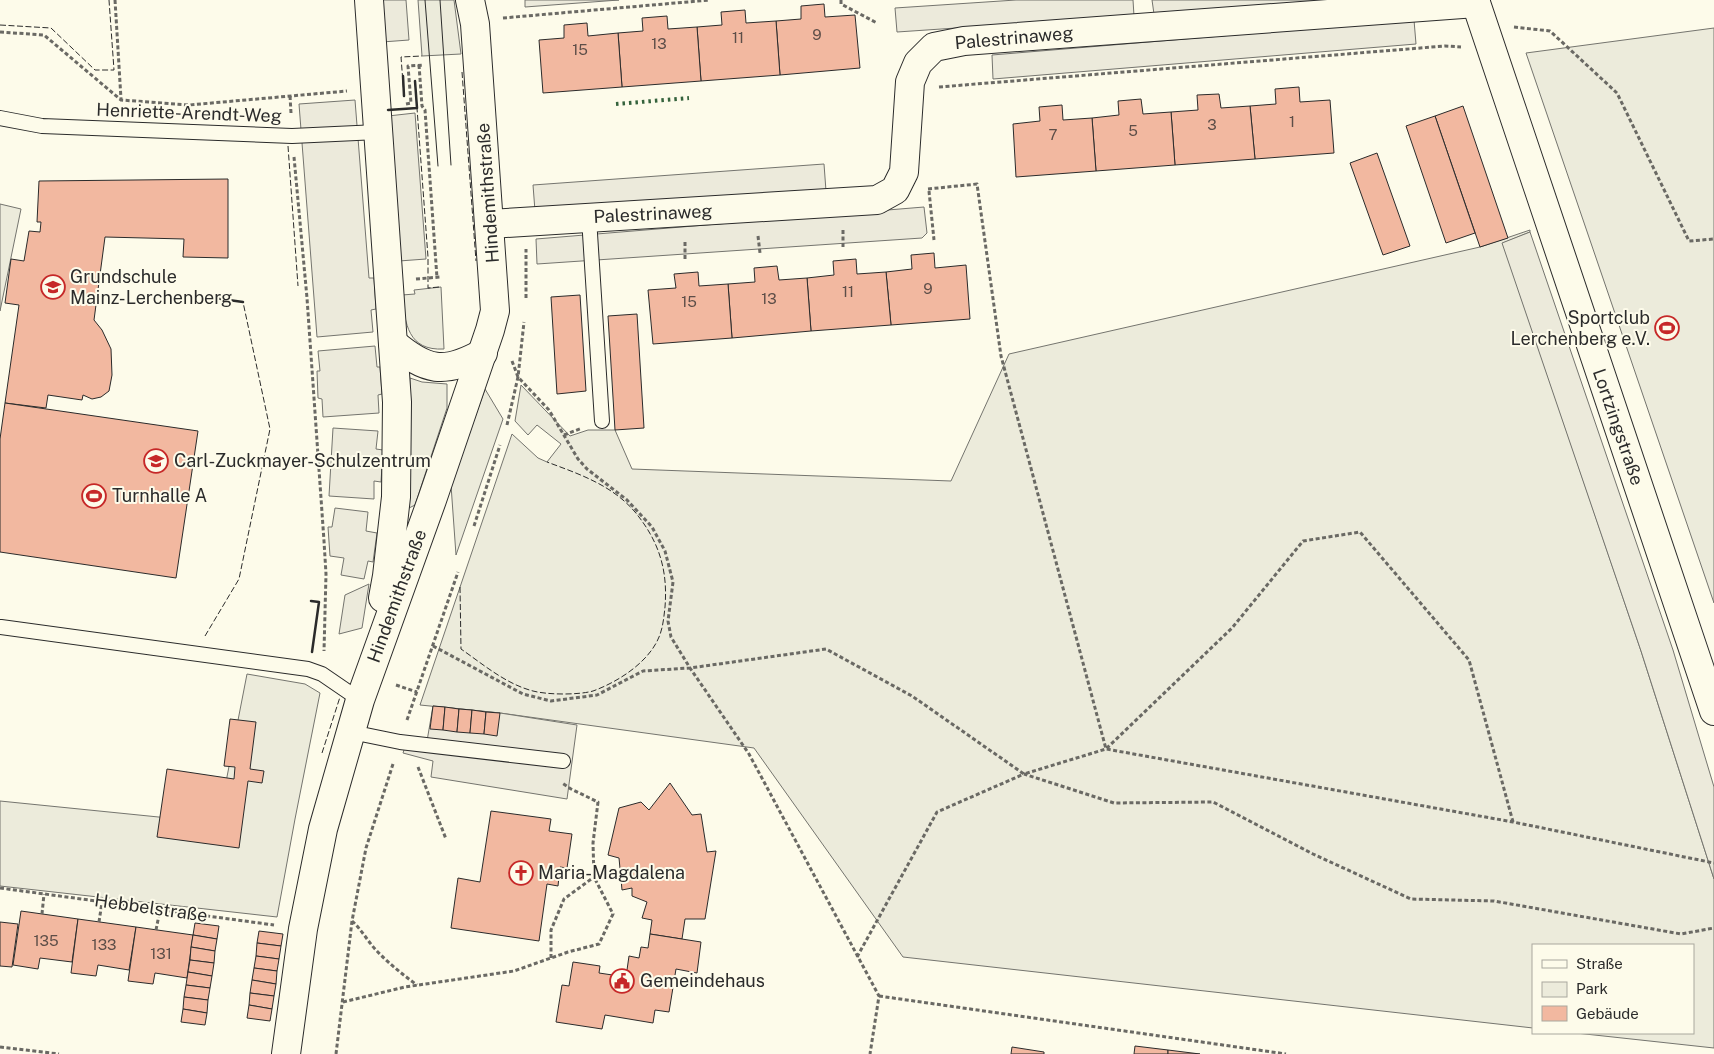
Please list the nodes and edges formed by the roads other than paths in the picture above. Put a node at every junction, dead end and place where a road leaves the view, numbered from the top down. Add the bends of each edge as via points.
1 (369, 0) edge
2 (470, 0) edge
3 (1478, 9) edge
4 (0, 118) edge
5 (378, 132) junction
6 (589, 218) junction
7 (490, 224) junction
8 (393, 343) junction
9 (483, 353) junction
10 (602, 420) dead end
11 (1, 627) edge
12 (373, 687) junction
13 (1714, 711) edge
14 (350, 732) junction
15 (564, 762) road end
16 (286, 1054) edge

1 - 5 street, Hindemithstraße
2 - 7 street, Hindemithstraße via 475,24
3 - 6 street, Palestrinaweg via 964,40 934,47 918,64 910,82 904,172 895,190 877,200
3 - 13 street, Lortzingstraße
4 - 5 lane, Henriette-Arendt-Weg via 42,126 292,136
5 - 8 street, Hindemithstraße
6 - 7 street, Palestrinaweg
6 - 10 lane
7 - 9 street, Hindemithstraße via 495,311
8 - 9 street via 413,358 437,367 453,366
8 - 12 street, Hindemithstraße via 397,402 396,497
9 - 12 street, Hindemithstraße
11 - 12 lane via 308,668
12 - 14 street
14 - 15 lane via 404,743
14 - 16 street via 323,829 303,929

